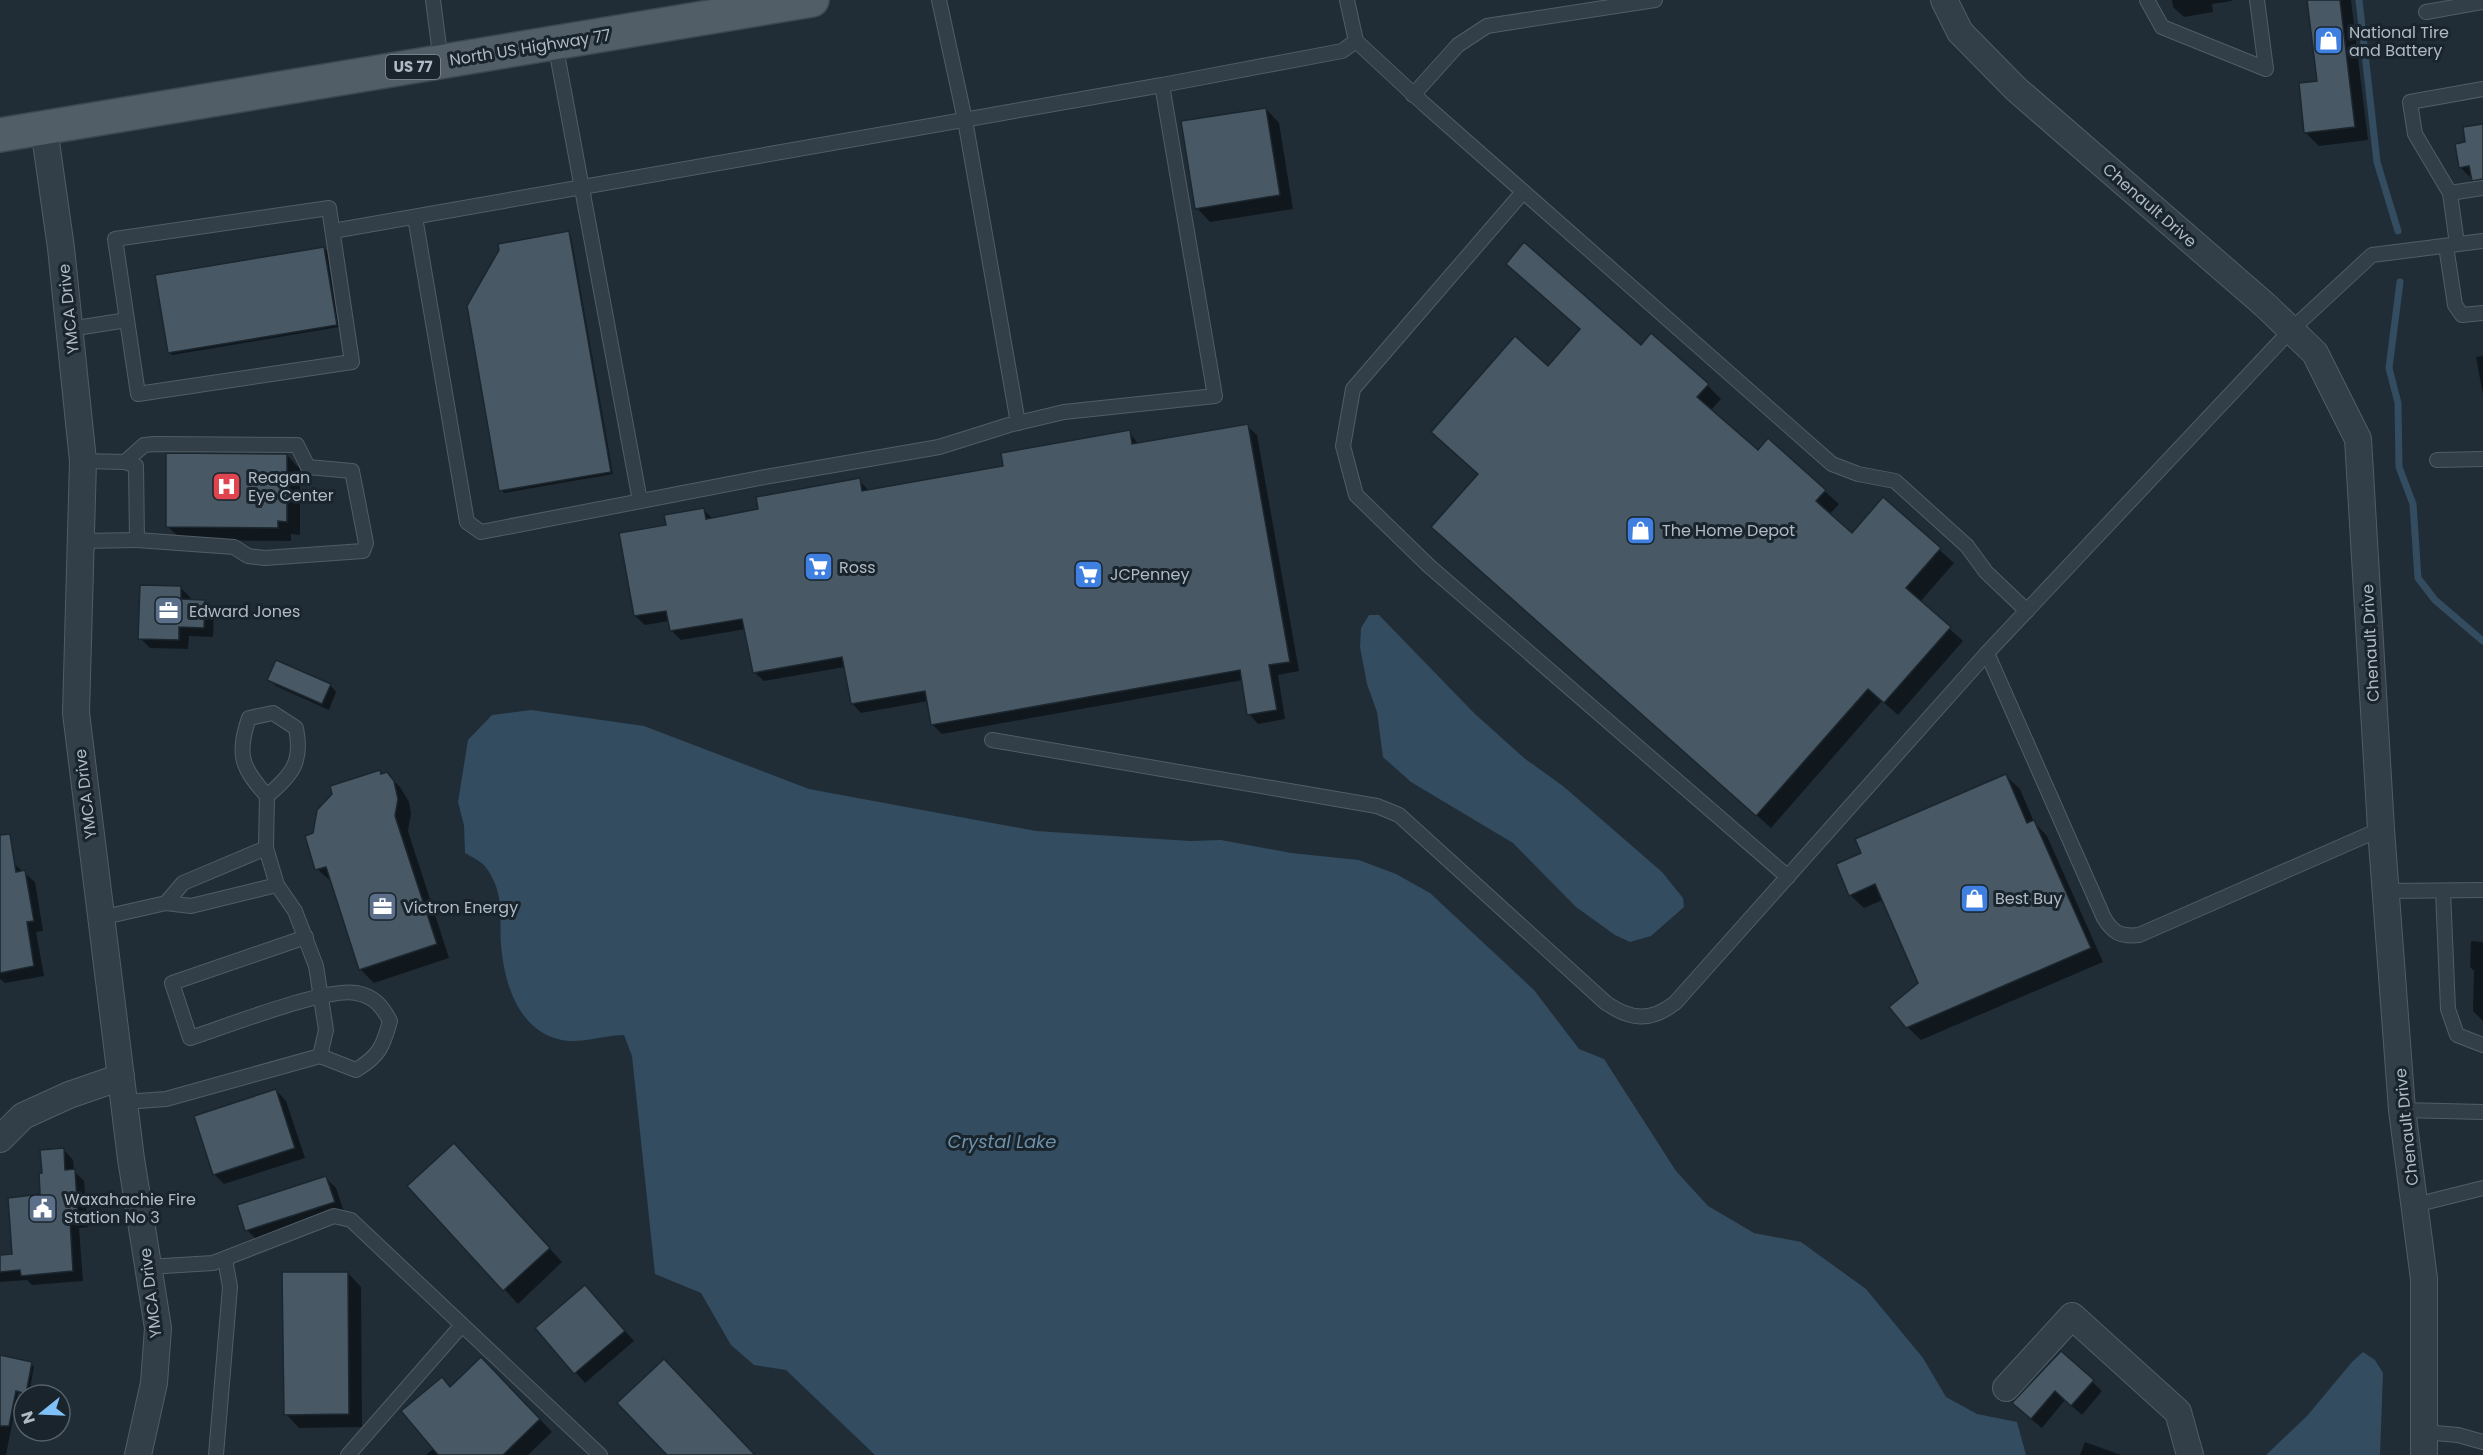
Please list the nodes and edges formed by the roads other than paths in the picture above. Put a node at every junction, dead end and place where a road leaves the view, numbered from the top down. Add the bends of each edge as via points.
1 (434, 0) edge
2 (812, 0) edge
3 (939, 0) edge
4 (1347, 0) edge
5 (1655, 0) edge
6 (1944, 0) edge
7 (2147, 0) edge
8 (2257, 0) edge
9 (2483, 2) edge
10 (2426, 12) dead end
11 (1356, 41) junction
12 (555, 43) junction
13 (441, 62) junction
14 (1162, 85) junction
15 (2483, 89) edge
16 (1413, 95) junction
17 (965, 120) junction
18 (19, 132) edge
19 (583, 188) junction
20 (2483, 188) edge
21 (1523, 192) junction
22 (2450, 193) junction
23 (415, 217) junction
24 (333, 231) junction
25 (2483, 241) edge
26 (2452, 245) junction
27 (2483, 312) edge
28 (127, 320) junction
29 (70, 329) junction
30 (2291, 330) junction
31 (1018, 423) junction
32 (2483, 459) edge
33 (2437, 460) dead end
34 (83, 461) junction
35 (125, 462) junction
36 (640, 501) junction
37 (137, 540) junction
38 (80, 541) junction
39 (2026, 611) junction
40 (1987, 653) junction
41 (992, 740) dead end
42 (267, 796) junction
43 (2381, 829) junction
44 (266, 848) junction
45 (1788, 877) junction
46 (277, 885) junction
47 (2483, 890) edge
48 (2386, 891) junction
49 (2443, 891) junction
50 (166, 903) junction
51 (100, 918) junction
52 (306, 937) junction
53 (321, 996) junction
54 (2483, 1045) edge
55 (320, 1056) junction
56 (122, 1089) junction
57 (2402, 1110) junction
58 (2483, 1112) edge
59 (0, 1139) edge
60 (2483, 1188) edge
61 (2415, 1205) junction
62 (225, 1259) junction
63 (148, 1267) junction
64 (462, 1325) junction
65 (2006, 1388) dead end
66 (2483, 1442) edge
67 (2424, 1443) edge
68 (138, 1455) edge
69 (216, 1455) edge
70 (348, 1455) edge
71 (600, 1455) edge
72 (2190, 1455) edge

1 - 13 lane
2 - 12 main road, North US Highway 77 / US 77
3 - 17 lane
4 - 11 lane
5 - 16 lane via 1487,26 1458,45
6 - 30 street, Chenault Drive via 1959,32 2016,89
7 - 8 lane via 2162,27 2266,69
9 - 10 lane
11 - 14 lane via 1342,51
11 - 16 lane
12 - 13 main road, North US Highway 77 / US 77
12 - 19 lane
13 - 18 main road, North US Highway 77 / US 77
14 - 17 lane
14 - 31 lane via 1215,396 1084,409
15 - 22 lane via 2410,102 2415,134
16 - 21 lane
17 - 19 lane
17 - 31 lane
18 - 29 street, YMCA Drive
19 - 23 lane
19 - 36 lane
20 - 22 lane
21 - 39 lane via 1832,464 1896,481 1967,546 1986,572
21 - 45 lane via 1353,389 1343,446 1356,495 1429,566
22 - 26 lane
23 - 24 lane
23 - 36 lane via 467,522 481,532
24 - 28 lane via 329,208 115,240
24 - 28 lane via 352,362 138,394
25 - 26 lane
26 - 27 lane via 2455,305 2462,315
26 - 30 lane via 2372,255
28 - 29 lane
29 - 34 street, YMCA Drive
30 - 39 lane
30 - 43 street, Chenault Drive via 2315,353 2358,439
31 - 36 lane via 939,447
32 - 33 lane
34 - 35 lane
34 - 38 street, YMCA Drive
35 - 37 lane via 136,466
35 - 37 lane via 144,445 297,446 308,467 352,471 366,543 363,551 265,558 248,556 234,547
37 - 38 lane
38 - 51 street, YMCA Drive via 76,713
39 - 40 lane
40 - 43 lane via 2104,918 2112,931 2124,937 2139,935
40 - 45 lane
41 - 45 lane via 1377,806 1399,814 1606,1003 1641,1019 1661,1013 1675,1003
42 - 42 lane via 247,774 240,742 249,718 273,713 296,728 300,748 290,777
42 - 44 lane
43 - 48 street, Chenault Drive
44 - 46 lane
44 - 50 lane via 183,883
46 - 50 lane via 191,906
46 - 52 lane via 296,911
47 - 49 lane
48 - 49 lane
48 - 57 street, Chenault Drive
49 - 54 lane via 2448,1009 2457,1035
50 - 51 lane
51 - 56 street, YMCA Drive
52 - 53 lane
52 - 53 lane via 172,983 190,1038
53 - 55 lane via 326,1030
53 - 55 lane via 356,992 378,1002 390,1021 375,1058 356,1070
55 - 56 lane via 166,1099
56 - 59 street via 69,1095 22,1116
56 - 63 street, YMCA Drive
57 - 58 lane
57 - 61 street, Chenault Drive
60 - 61 lane
61 - 67 street, Chenault Drive via 2424,1279
62 - 63 lane
62 - 64 lane via 334,1216 351,1220
62 - 69 lane via 230,1287
63 - 68 street, YMCA Drive via 158,1328 154,1383
64 - 70 lane
64 - 71 lane
65 - 72 street via 2072,1316 2178,1412
66 - 67 lane via 2458,1435

